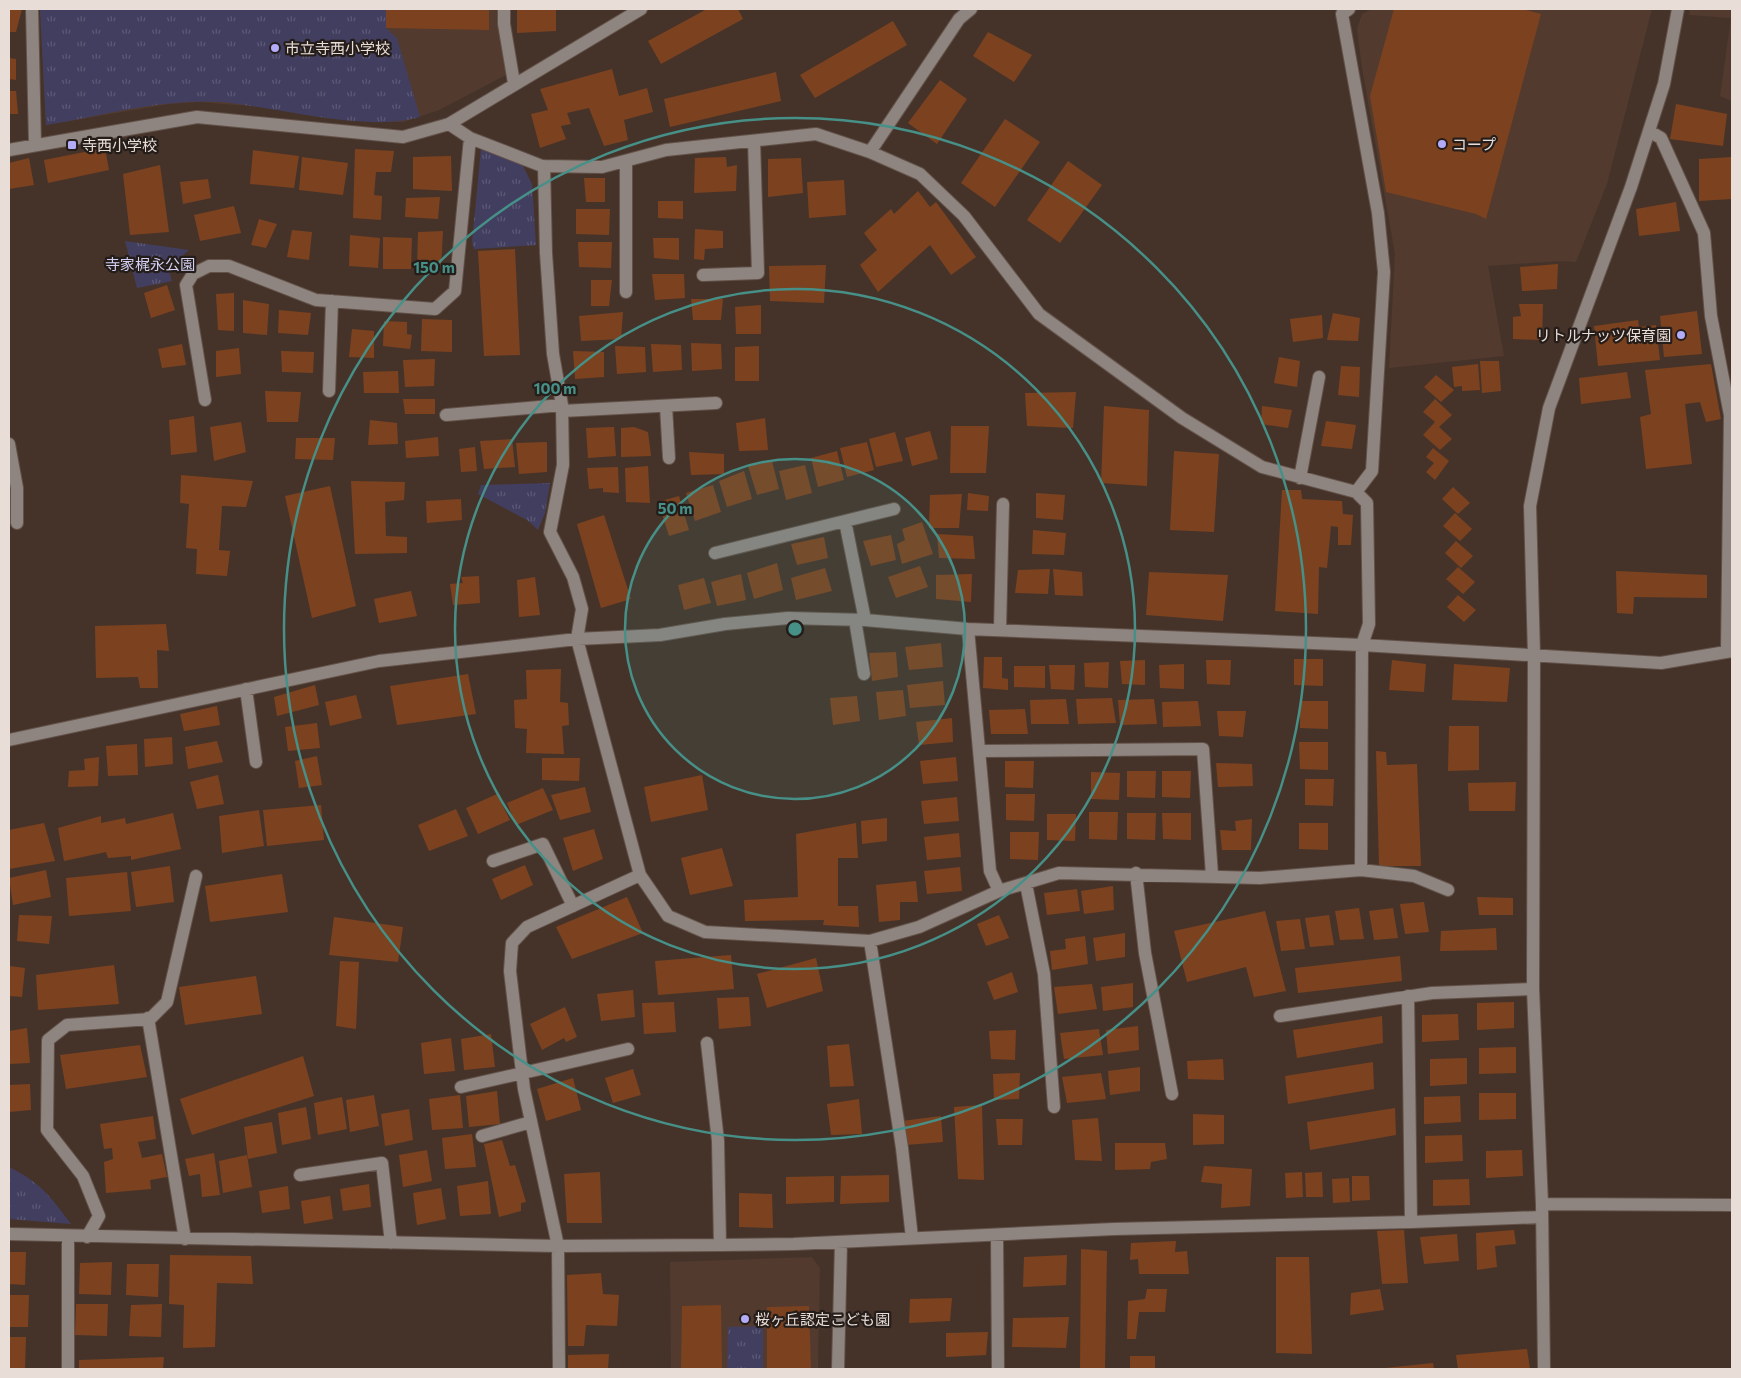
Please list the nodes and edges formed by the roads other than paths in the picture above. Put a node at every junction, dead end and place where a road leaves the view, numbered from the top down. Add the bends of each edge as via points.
1 (32, 9) edge
2 (504, 9) edge
3 (640, 9) edge
4 (971, 9) edge
5 (1348, 9) edge
6 (1678, 9) edge
7 (956, 14) edge
8 (514, 83) junction
9 (448, 124) junction
10 (1649, 131) junction
11 (470, 138) junction
12 (754, 142) junction
13 (35, 144) junction
14 (9, 150) edge
15 (870, 152) junction
16 (626, 161) junction
17 (544, 166) junction
18 (704, 276) dead end
19 (626, 292) dead end
20 (332, 301) junction
21 (1319, 377) dead end
22 (329, 392) dead end
23 (205, 400) dead end
24 (716, 403) dead end
25 (666, 406) junction
26 (562, 408) junction
27 (446, 415) dead end
28 (9, 444) edge
29 (669, 458) dead end
30 (1300, 478) junction
31 (1356, 492) junction
32 (1003, 504) dead end
33 (894, 509) dead end
34 (845, 521) junction
35 (17, 523) dead end
36 (715, 552) dead end
37 (860, 620) junction
38 (968, 629) junction
39 (1000, 629) junction
40 (577, 639) junction
41 (1362, 645) junction
42 (1730, 651) edge
43 (1534, 655) junction
44 (864, 674) dead end
45 (246, 689) junction
46 (9, 740) edge
47 (979, 751) junction
48 (256, 762) dead end
49 (493, 861) dead end
50 (1361, 870) junction
51 (1136, 873) junction
52 (640, 875) junction
53 (1212, 875) junction
54 (196, 876) dead end
55 (1026, 884) junction
56 (1448, 890) dead end
57 (999, 891) junction
58 (573, 906) junction
59 (870, 941) junction
60 (1533, 989) junction
61 (1408, 996) junction
62 (1280, 1016) dead end
63 (148, 1018) junction
64 (707, 1043) dead end
65 (628, 1050) dead end
66 (522, 1074) junction
67 (461, 1087) dead end
68 (1172, 1094) dead end
69 (1054, 1107) dead end
70 (531, 1122) junction
71 (482, 1136) dead end
72 (300, 1174) dead end
73 (1542, 1204) junction
74 (1732, 1205) edge
75 (1541, 1217) junction
76 (1411, 1222) junction
77 (9, 1234) edge
78 (997, 1235) junction
79 (68, 1236) junction
80 (87, 1237) junction
81 (912, 1238) junction
82 (185, 1239) junction
83 (841, 1242) junction
84 (392, 1243) junction
85 (720, 1245) junction
86 (558, 1246) junction
87 (68, 1369) edge
88 (559, 1369) edge
89 (838, 1369) edge
90 (998, 1369) edge
91 (1544, 1369) edge

1 - 13 street
2 - 8 street
3 - 8 street
4 - 7 street
5 - 31 street via 1342,14 1378,213 1384,272 1372,470
6 - 10 street via 1664,84
7 - 15 street
8 - 9 street
9 - 11 street
9 - 13 street via 403,137 197,116
10 - 42 street via 1661,138 1704,233 1711,316 1730,415
10 - 43 street via 1549,408 1530,506
11 - 17 street
11 - 20 street via 455,291 435,309
12 - 15 street via 816,134
12 - 16 street via 666,150
12 - 18 street via 758,273
13 - 14 street
15 - 30 street via 920,174 964,216 1039,314 1182,418 1262,467
16 - 17 street via 602,168
16 - 19 street
17 - 26 street via 553,354
20 - 22 street
20 - 23 street via 316,300 229,266 209,266 193,274 186,285
21 - 30 street
24 - 25 street
25 - 26 street
25 - 29 street
26 - 27 street
26 - 40 street via 563,465 550,532 573,576 582,609
28 - 35 street via 17,488
30 - 31 street
31 - 41 street via 1368,503 1369,624
32 - 39 street
33 - 34 street
34 - 36 street
34 - 37 street
37 - 38 street
37 - 40 street via 788,618 660,635
37 - 44 street
38 - 39 street
38 - 47 street
39 - 41 street
40 - 45 street via 379,661
40 - 52 street
41 - 43 street
41 - 50 street
42 - 43 street via 1661,663
43 - 60 street
45 - 46 street
45 - 48 street
47 - 53 street via 1203,749
47 - 57 street via 990,871
49 - 58 street via 543,844
50 - 53 street via 1260,878
50 - 56 street via 1414,876
51 - 53 street
51 - 55 street via 1059,873
51 - 68 street via 1145,953
52 - 58 street
52 - 59 street via 668,916 705,932
54 - 63 street via 167,1002
55 - 57 street
55 - 69 street via 1044,974
57 - 59 street via 919,927
58 - 66 street via 527,927 512,943 510,971
59 - 81 street via 902,1148
60 - 61 street
60 - 73 street
61 - 62 street
61 - 76 street
63 - 80 street via 66,1025 48,1040 48,1130 83,1176 99,1216
63 - 82 street
64 - 85 street via 718,1141
65 - 66 street
66 - 67 street
66 - 70 street
70 - 71 street
70 - 86 street
72 - 84 street via 382,1164
73 - 74 street
73 - 75 street
75 - 76 street
75 - 91 street
76 - 78 street
77 - 79 street
78 - 81 street
78 - 90 street
79 - 80 street
79 - 87 street
80 - 82 street
81 - 83 street
82 - 84 street
83 - 85 street
83 - 89 street
84 - 86 street
85 - 86 street
86 - 88 street

